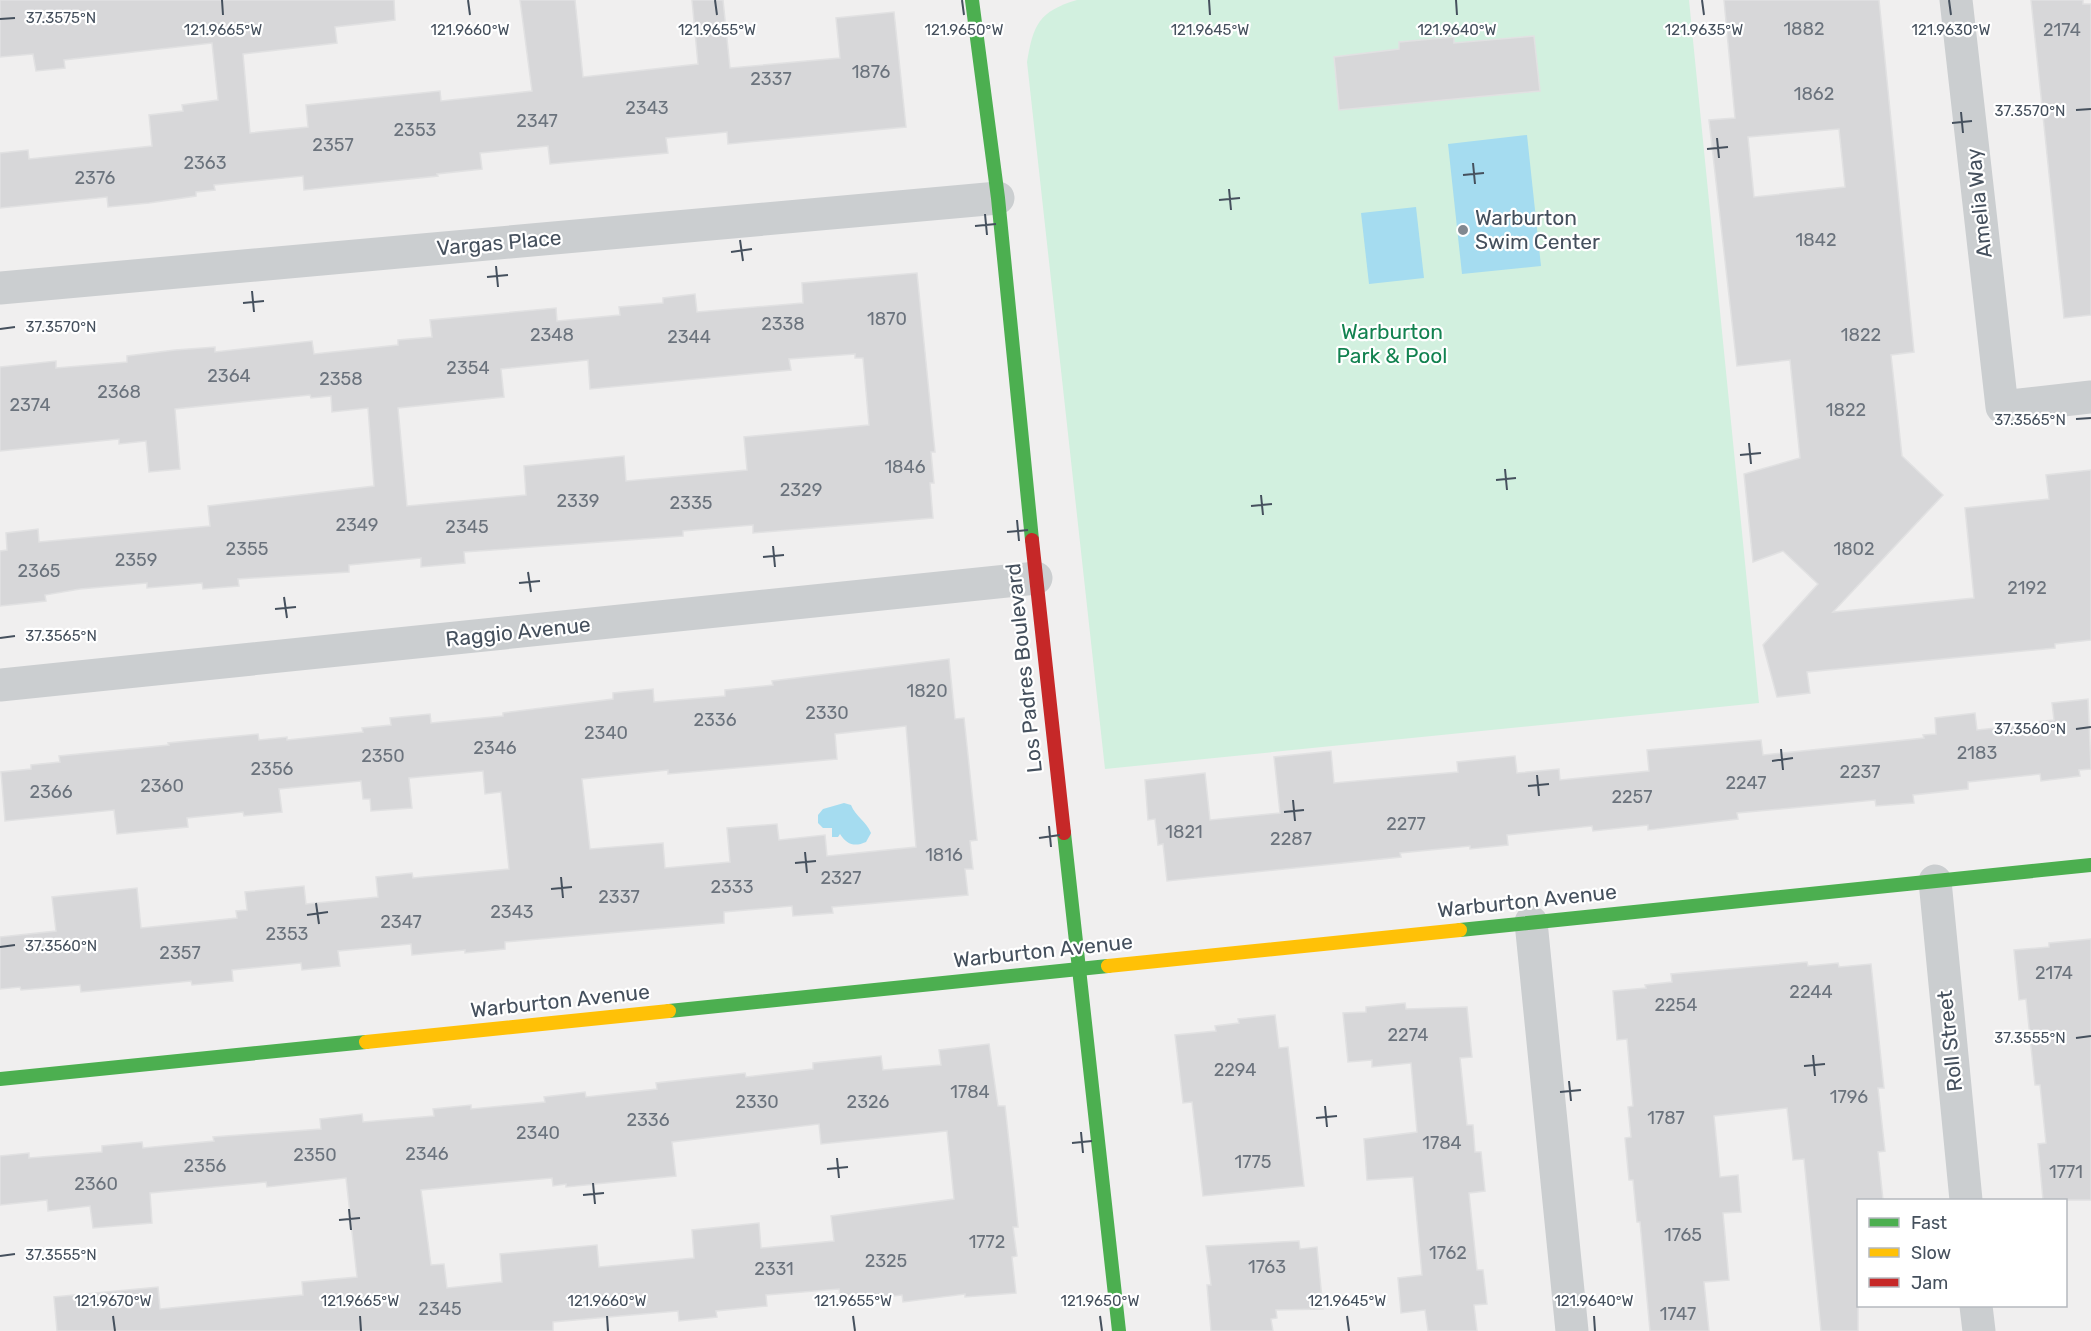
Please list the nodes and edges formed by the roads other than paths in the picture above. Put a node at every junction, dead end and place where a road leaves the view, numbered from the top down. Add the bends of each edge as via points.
1 (972, 0) edge
2 (1956, 0) edge
3 (998, 198) junction
4 (0, 288) edge
5 (2091, 397) edge
6 (1036, 578) junction
7 (0, 685) edge
8 (2091, 865) edge
9 (1935, 881) junction
10 (1531, 922) junction
11 (1079, 969) junction
12 (0, 1079) edge
13 (1966, 1199) edge
14 (1976, 1307) edge
15 (1119, 1331) edge
16 (1572, 1331) edge
17 (1979, 1331) edge

1 - 3 street, Los Padres Boulevard
2 - 5 street, Amelia Way via 2002,407
3 - 4 street, Vargas Place
3 - 6 street, Los Padres Boulevard
6 - 7 street, Raggio Avenue
6 - 11 street, Los Padres Boulevard
8 - 9 street, Warburton Avenue
9 - 10 street, Warburton Avenue
9 - 13 street, Roll Street
10 - 11 street, Warburton Avenue
10 - 16 street
11 - 12 street, Warburton Avenue
11 - 15 street, Los Padres Boulevard
14 - 17 street

